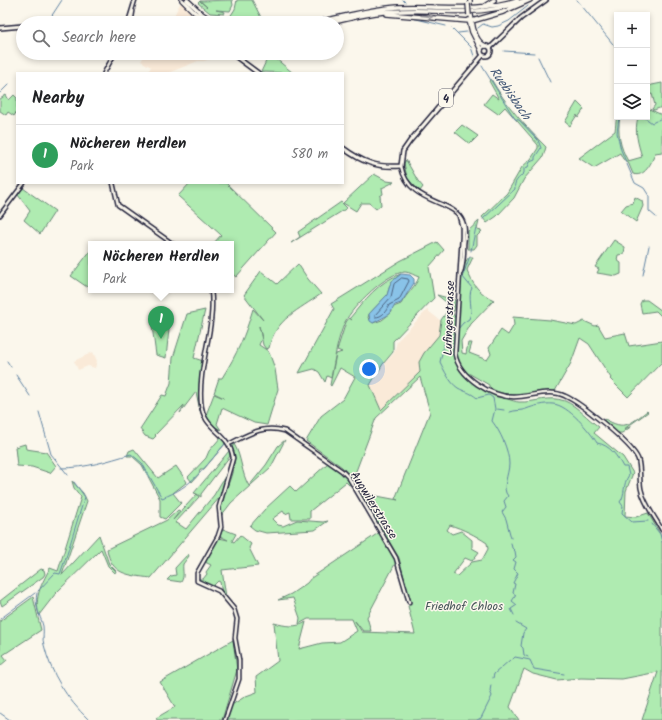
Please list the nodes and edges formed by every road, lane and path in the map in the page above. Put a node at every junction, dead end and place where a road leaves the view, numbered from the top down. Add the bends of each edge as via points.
1 (134, 0) edge
2 (182, 0) edge
3 (188, 0) edge
4 (494, 0) edge
5 (517, 0) edge
6 (526, 0) edge
7 (530, 0) edge
8 (546, 0) edge
9 (469, 2) edge
10 (480, 8) junction
11 (132, 10) junction
12 (374, 13) junction
13 (130, 16) edge
14 (132, 16) edge
15 (199, 16) edge
16 (205, 16) edge
17 (344, 17) edge
18 (344, 20) edge
19 (471, 21) junction
20 (16, 27) edge
21 (0, 28) edge
22 (488, 47) junction
23 (481, 50) junction
24 (483, 55) junction
25 (111, 60) edge
26 (241, 60) edge
27 (105, 72) edge
28 (257, 72) edge
29 (344, 149) edge
30 (401, 166) junction
31 (23, 184) edge
32 (113, 184) edge
33 (0, 216) edge
34 (169, 241) edge
35 (211, 293) edge
36 (229, 444) junction
37 (662, 530) edge
38 (409, 602) dead end
39 (225, 720) edge

1 - 11 street
2 - 15 highway
3 - 16 highway
4 - 10 highway
5 - 10 highway
6 - 12 highway via 501,8 475,12 404,10
7 - 19 highway via 503,12
8 - 22 main road
9 - 19 highway, bridge
10 - 17 highway via 391,8
11 - 13 street
11 - 14 street
12 - 18 highway
12 -> 19 highway
19 - 22 highway via 482,44
19 - 23 highway via 472,32
20 - 21 main road
22 - 23 main road
22 - 24 main road via 491,52 489,55
23 - 24 main road
24 - 30 main road, 4 via 410,141
25 - 27 street
26 - 28 main road
29 - 30 main road via 372,165
30 - 37 street, Lufingerstrasse via 406,182 411,188 452,210 464,226 455,354 464,374 489,390 507,397 553,392 565,395 577,403 632,449 638,459 643,496
31 - 33 street
32 - 34 street via 118,205
35 - 36 street via 212,312 201,378 201,403 206,422
36 - 38 street, Augwilerstrasse via 256,431 277,429 290,435 342,471 349,478 396,558
36 - 39 street via 233,458 219,507 220,527 196,578 197,581 219,591 234,609 237,619 235,638 239,675

